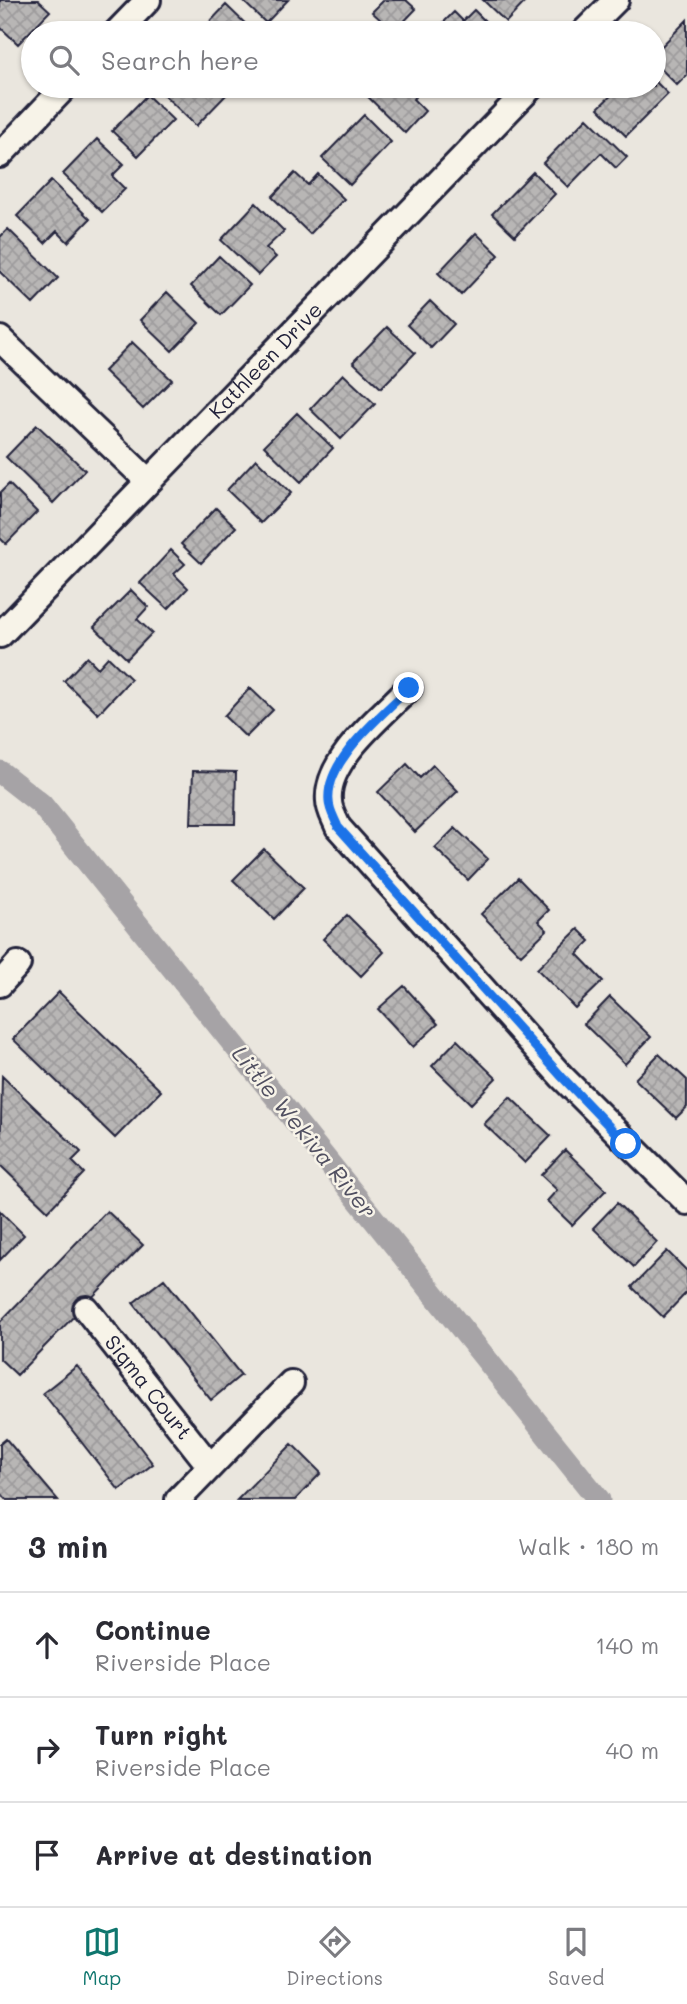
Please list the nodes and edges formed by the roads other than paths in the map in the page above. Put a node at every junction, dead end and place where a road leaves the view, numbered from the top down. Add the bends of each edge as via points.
1 (148, 0) edge
2 (616, 0) edge
3 (128, 21) edge
4 (595, 21) edge
5 (55, 98) edge
6 (520, 98) edge
7 (0, 155) edge
8 (0, 339) edge
9 (148, 480) junction
10 (0, 635) edge
11 (409, 688) dead end
12 (18, 964) dead end
13 (0, 984) edge
14 (687, 1202) edge
15 (86, 1309) dead end
16 (291, 1383) dead end
17 (210, 1466) junction
18 (177, 1500) edge

1 - 3 street
2 - 4 street
5 - 7 street
6 - 9 street, Kathleen Drive
8 - 9 street
9 - 10 street, Kathleen Drive
11 - 14 street via 355,744 330,782 328,803 338,827 562,1077
12 - 13 street
15 - 17 street, Sigma Court
16 - 17 street
17 - 18 street

